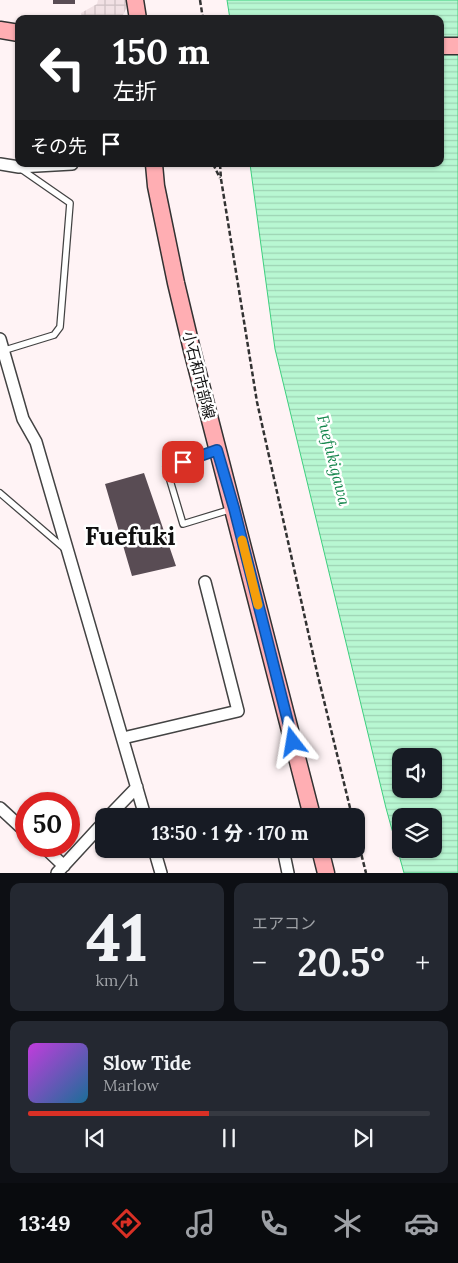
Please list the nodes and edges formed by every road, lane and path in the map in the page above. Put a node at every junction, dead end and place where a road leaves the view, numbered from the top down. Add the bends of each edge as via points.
1 (135, 0) edge
2 (200, 0) edge
3 (137, 15) edge
4 (202, 15) edge
5 (0, 30) edge
6 (15, 32) edge
7 (444, 46) edge
8 (458, 46) edge
9 (0, 164) edge
10 (15, 166) edge
11 (19, 167) edge
12 (154, 167) edge
13 (215, 167) edge
14 (220, 167) edge
15 (221, 179) junction
16 (0, 339) edge
17 (2, 351) edge
18 (217, 450) junction
19 (0, 493) edge
20 (234, 508) junction
21 (68, 552) junction
22 (205, 582) dead end
23 (123, 738) junction
24 (137, 786) junction
25 (0, 808) edge
26 (116, 808) edge
27 (143, 808) edge
28 (310, 808) edge
29 (350, 808) edge
30 (15, 822) edge
31 (95, 832) edge
32 (51, 857) edge
33 (157, 858) edge
34 (285, 858) edge
35 (322, 858) edge
36 (362, 858) edge
37 (61, 869) edge
38 (162, 873) edge
39 (288, 873) edge
40 (326, 873) edge
41 (366, 873) edge

1 - 3 main road
2 - 4 path
5 - 6 main road
7 - 8 main road
9 - 10 street
11 - 17 lane via 70,203 60,327 54,335
12 - 18 main road, 小石和市部線 via 176,283
13 - 15 path
14 - 15 path
15 - 29 path via 259,412
16 - 17 street
17 - 21 street via 23,419 36,442
18 - 20 main road, 小石和市部線
18 - 20 lane via 166,467 183,524
19 - 21 lane
20 - 28 main road, 小石和市部線
21 - 23 street
22 - 23 street via 238,711
23 - 24 street
24 - 26 street
24 - 27 street
25 - 30 street
31 - 37 street
32 - 37 street
33 - 38 street
34 - 39 street
35 - 40 main road
36 - 41 path

